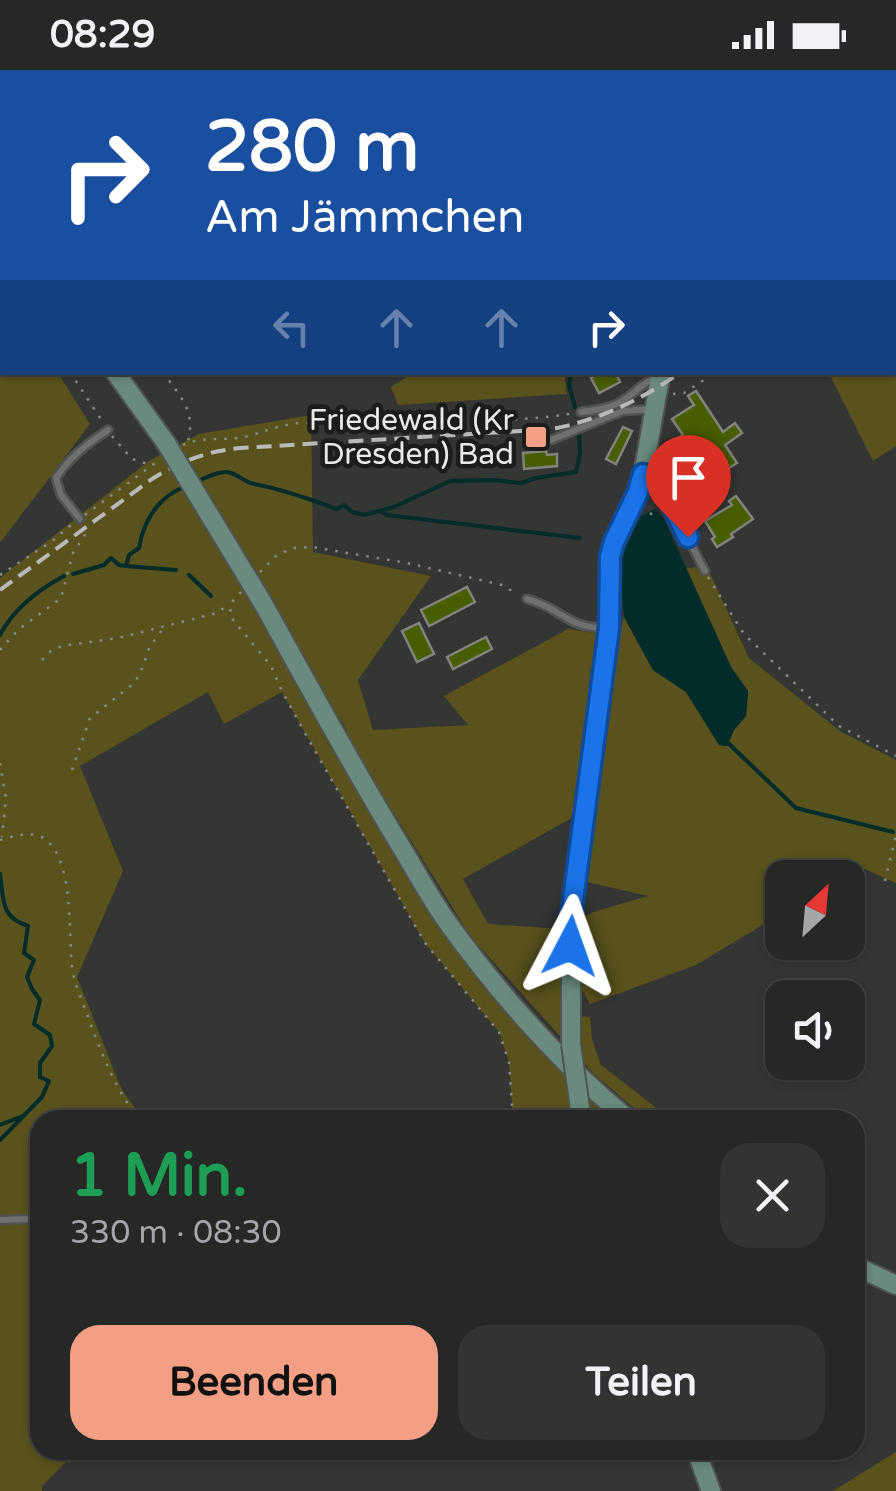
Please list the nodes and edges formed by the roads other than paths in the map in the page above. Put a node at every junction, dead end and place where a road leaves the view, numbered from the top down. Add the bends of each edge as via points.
1 (117, 375) edge
2 (658, 389) edge
3 (581, 412) road end
4 (108, 430) dead end
5 (550, 440) road end
6 (643, 474) junction
7 (82, 517) road end
8 (705, 571) road end
9 (528, 599) road end
10 (609, 628) junction
11 (580, 1110) edge
12 (617, 1110) edge
13 (30, 1219) edge
14 (0, 1220) edge
15 (865, 1271) edge
16 (896, 1285) edge
17 (700, 1460) edge
18 (711, 1491) edge

1 - 12 main road, bridge via 264,604 447,921 544,1040
2 - 3 lane via 647,381 615,405
2 - 5 lane via 637,409
2 - 6 main road
4 - 7 lane via 56,478 61,495
6 - 8 lane via 660,482
6 - 10 main road via 610,556
9 - 10 lane via 570,622
10 - 11 main road, bridge via 571,916
13 - 14 lane
15 - 16 main road
17 - 18 main road

